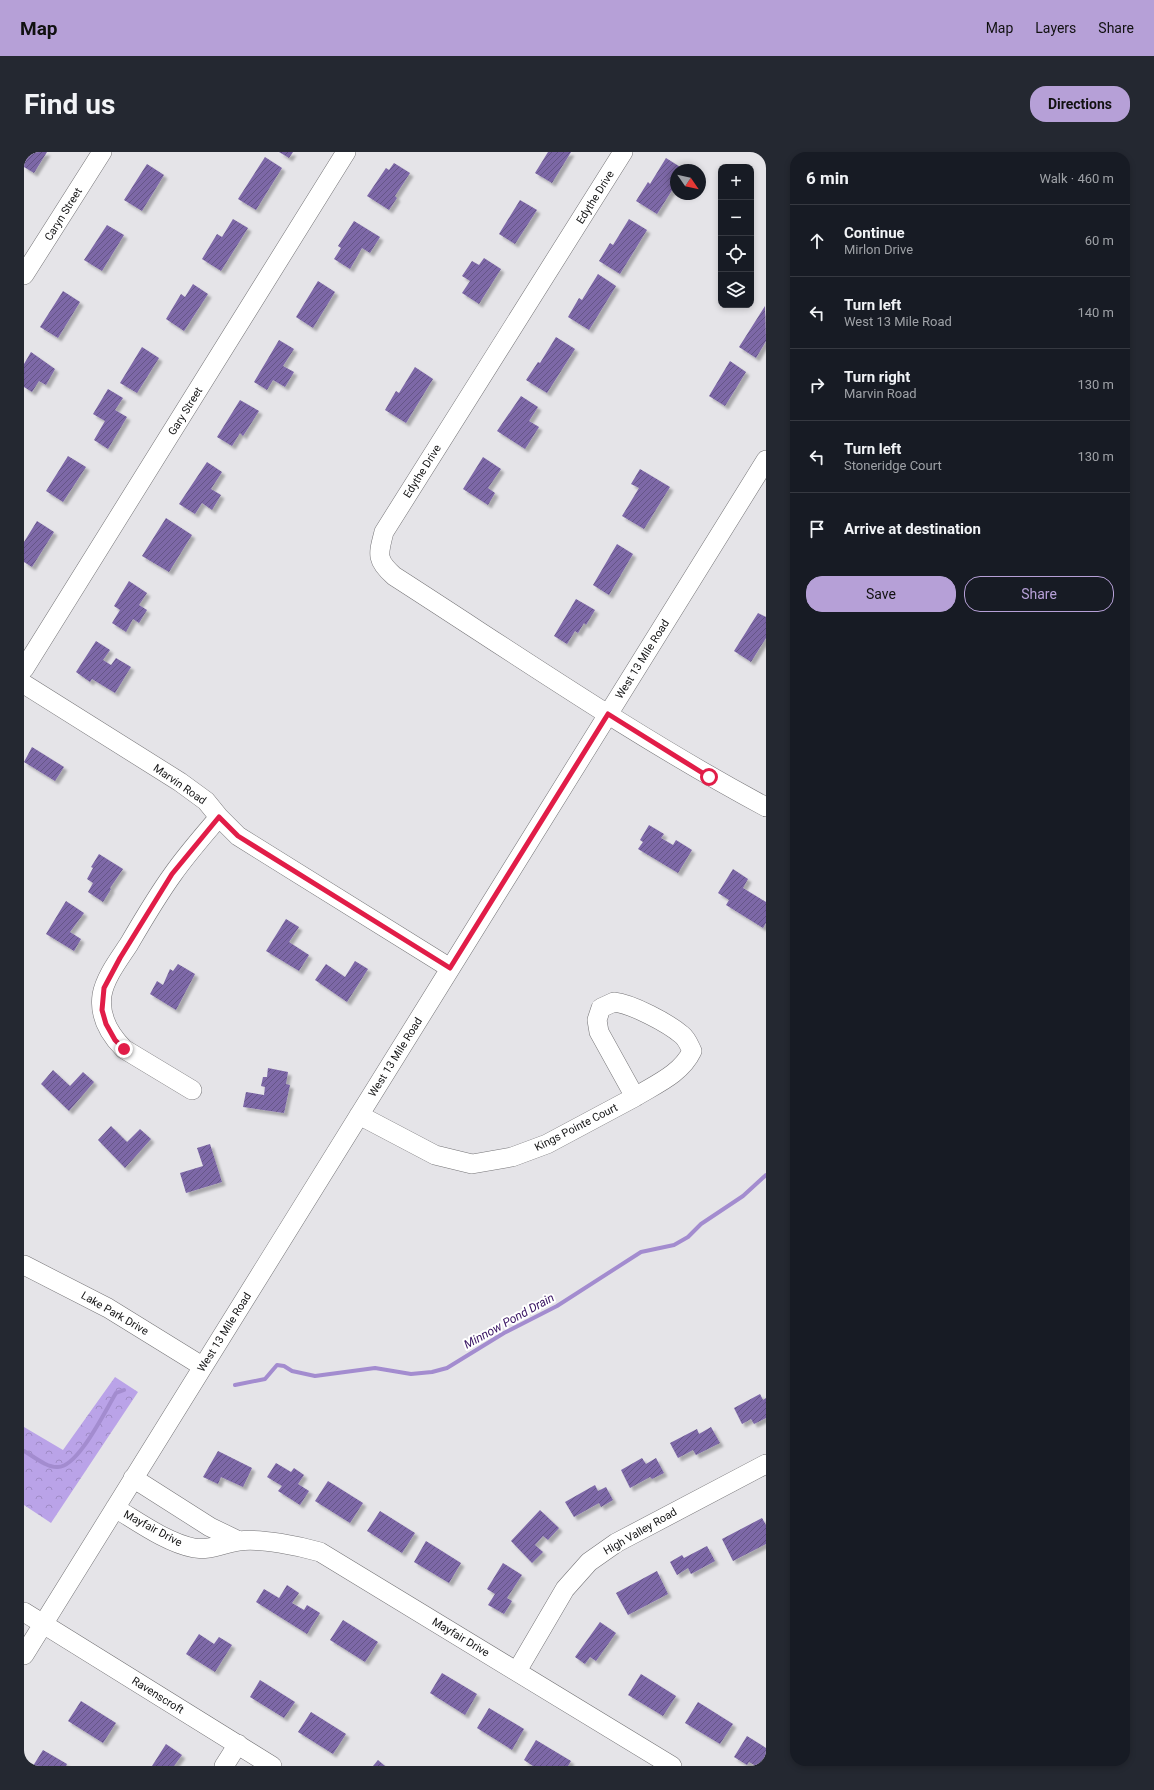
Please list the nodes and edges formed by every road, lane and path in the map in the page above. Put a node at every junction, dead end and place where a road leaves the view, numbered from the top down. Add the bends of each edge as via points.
1 (102, 152) edge
2 (346, 152) edge
3 (623, 152) edge
4 (24, 275) edge
5 (766, 460) edge
6 (24, 669) edge
7 (24, 684) edge
8 (608, 714) junction
9 (766, 808) edge
10 (219, 817) junction
11 (450, 968) junction
12 (192, 1090) dead end
13 (635, 1097) junction
14 (359, 1115) junction
15 (24, 1264) edge
16 (202, 1366) junction
17 (766, 1464) edge
18 (133, 1478) junction
19 (115, 1508) junction
20 (239, 1541) junction
21 (24, 1612) edge
22 (44, 1624) junction
23 (24, 1655) edge
24 (517, 1671) junction
25 (238, 1744) junction
26 (224, 1766) edge
27 (272, 1766) edge
28 (672, 1766) edge

1 - 4 street, Caryn Street
2 - 6 street, Gary Street
3 - 8 street, Edythe Drive via 384,532 378,553 382,565 394,576
5 - 8 street, West 13 Mile Road
7 - 10 street, Marvin Road via 180,782 206,801
8 - 9 street, Edythe Drive via 709,777
8 - 11 street, West 13 Mile Road
10 - 11 street, Marvin Road via 238,836
10 - 12 street via 172,874 120,958 102,996 106,1024 115,1040 129,1052
11 - 14 street, West 13 Mile Road
13 - 13 street, Kings Pointe Court via 680,1068 692,1051 681,1034 631,1006 614,1002 601,1008 597,1020 599,1032
13 - 14 street, Kings Pointe Court via 547,1144 512,1157 472,1164 435,1156
14 - 16 street, West 13 Mile Road
15 - 16 street, Lake Park Drive via 108,1308
16 - 18 street, West 13 Mile Road
17 - 24 street, High Valley Road via 616,1543 589,1562 565,1588
18 - 19 street, West 13 Mile Road
18 - 20 street, Mayfair Drive via 210,1527
19 - 20 street, Mayfair Drive via 167,1538 194,1548 216,1548
19 - 22 street, West 13 Mile Road
20 - 24 street, Mayfair Drive via 300,1546 320,1552
21 - 22 street, Ravenscroft
22 - 23 street, West 13 Mile Road
22 - 25 street, Ravenscroft
24 - 28 street, Mayfair Drive
25 - 26 street
25 - 27 street, Ravenscroft

